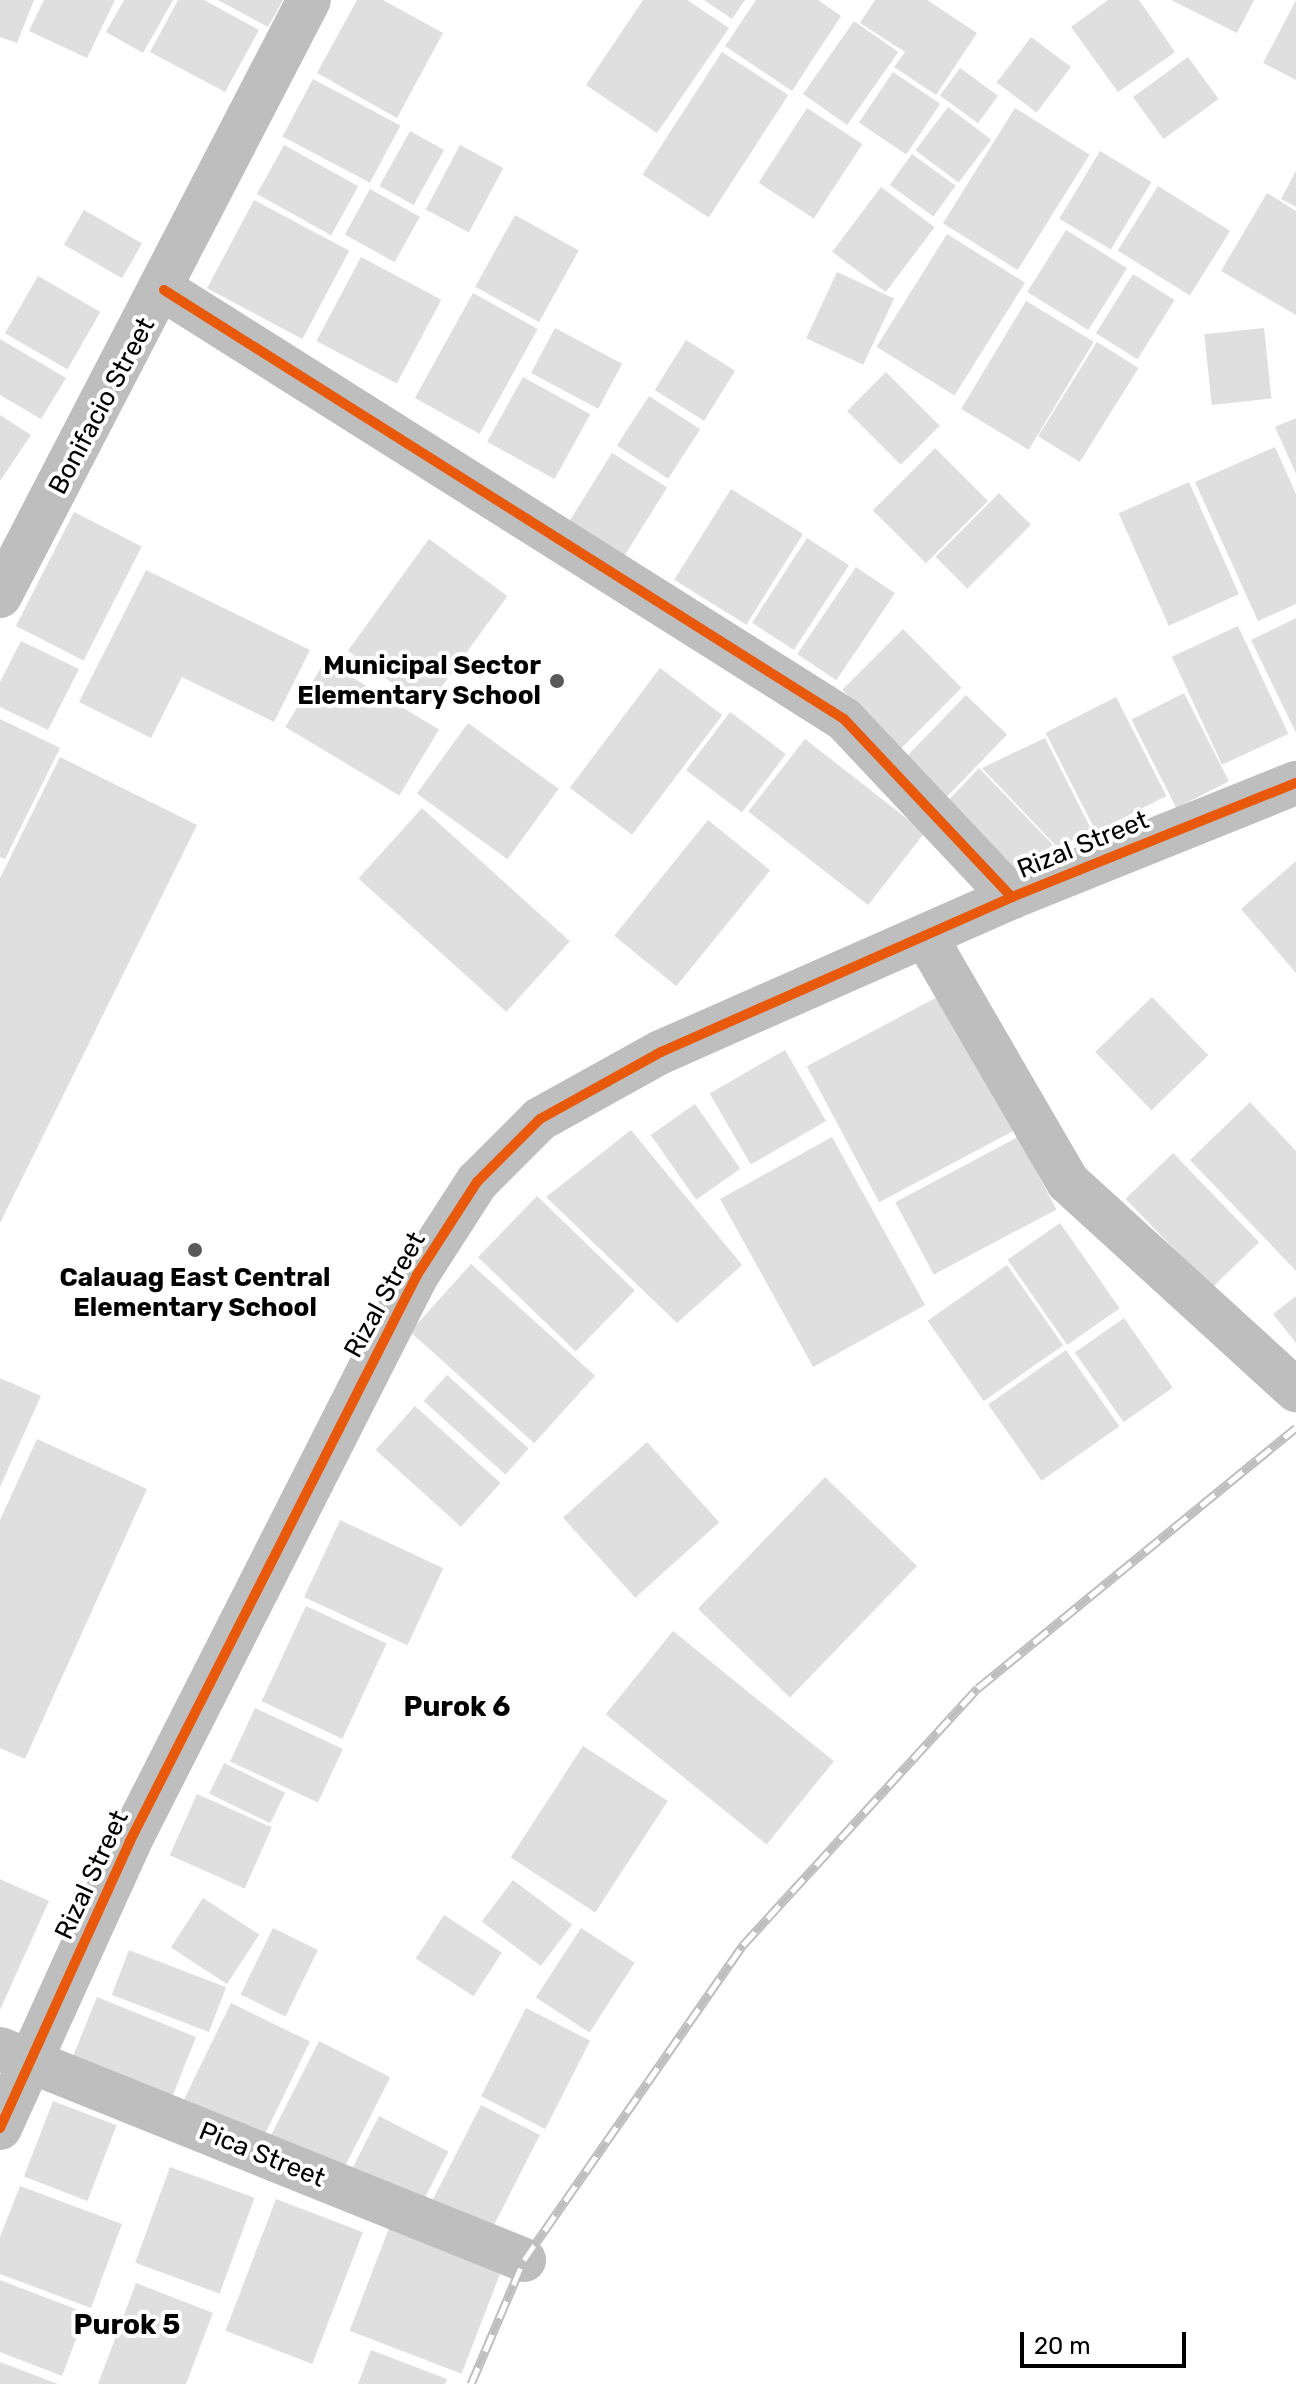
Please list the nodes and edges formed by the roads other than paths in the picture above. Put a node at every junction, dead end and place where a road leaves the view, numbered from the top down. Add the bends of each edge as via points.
1 (309, 0) edge
2 (164, 290) junction
3 (0, 596) edge
4 (1296, 783) edge
5 (1012, 897) junction
6 (927, 939) junction
7 (1296, 1390) edge
8 (16, 2056) edge
9 (0, 2128) edge
10 (524, 2260) dead end

1 - 2 street, Bonifacio Street
2 - 3 street, Bonifacio Street
2 - 5 street via 844,719
4 - 5 street, Rizal Street
5 - 6 street, Rizal Street
6 - 7 street via 1068,1182
6 - 8 street, Rizal Street via 661,1052 540,1119 477,1182 417,1275
8 - 9 street, Rizal Street
8 - 10 street, Pica Street

